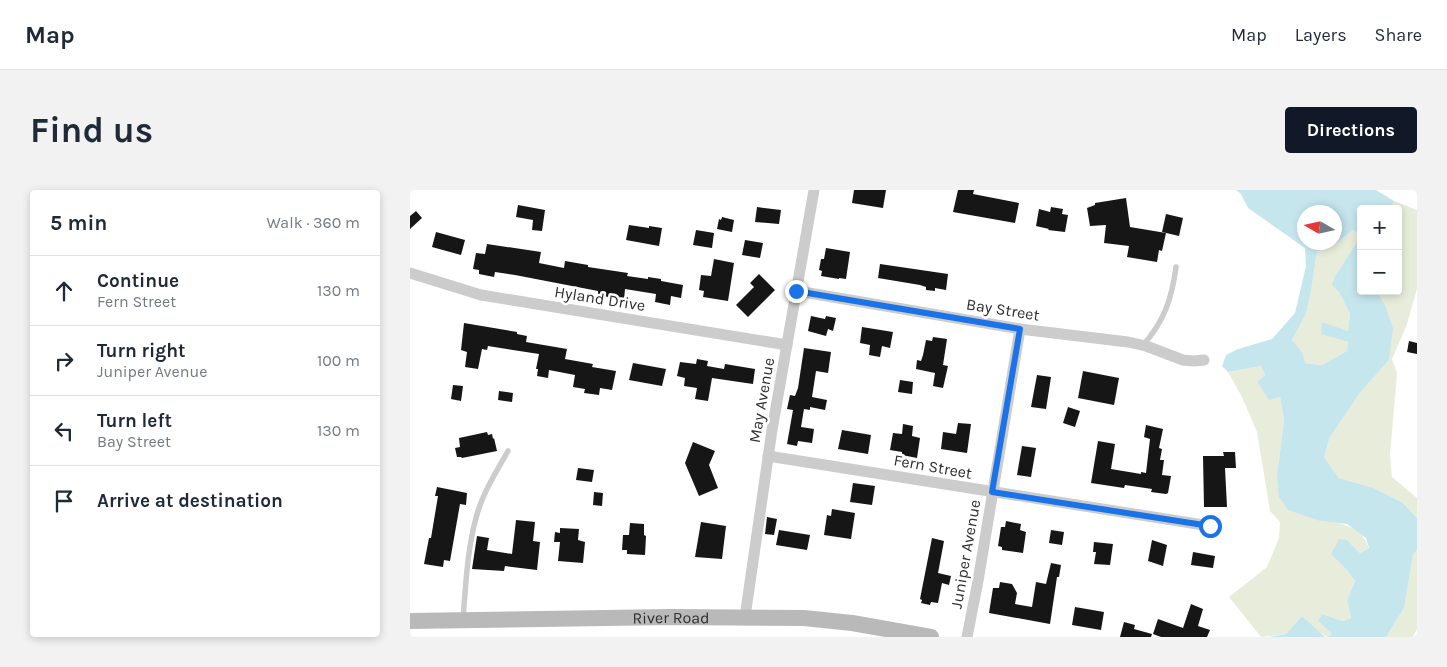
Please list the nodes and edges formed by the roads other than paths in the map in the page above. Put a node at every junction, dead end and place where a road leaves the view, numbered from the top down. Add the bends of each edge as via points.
1 (814, 190) edge
2 (1176, 268) dead end
3 (410, 272) edge
4 (796, 291) junction
5 (1020, 329) junction
6 (787, 344) junction
7 (1143, 345) junction
8 (1204, 360) dead end
9 (508, 451) dead end
10 (768, 456) junction
11 (992, 492) junction
12 (1210, 526) dead end
13 (745, 616) junction
14 (463, 620) junction
15 (410, 621) edge
16 (930, 637) edge
17 (967, 637) edge

1 - 4 street, May Avenue
2 - 7 lane via 1164,316
3 - 6 street, Hyland Drive via 481,295
4 - 5 street, Bay Street
4 - 6 street, May Avenue
5 - 7 street, Bay Street
5 - 11 street, Juniper Avenue
6 - 10 street, May Avenue
7 - 8 street, Bay Street via 1183,360
9 - 14 lane via 476,516 467,566
10 - 11 street, Fern Street
10 - 13 street, May Avenue
11 - 12 street, Fern Street
11 - 17 street, Juniper Avenue
13 - 14 street, River Road
13 - 16 street, River Road via 852,623
14 - 15 street, River Road

